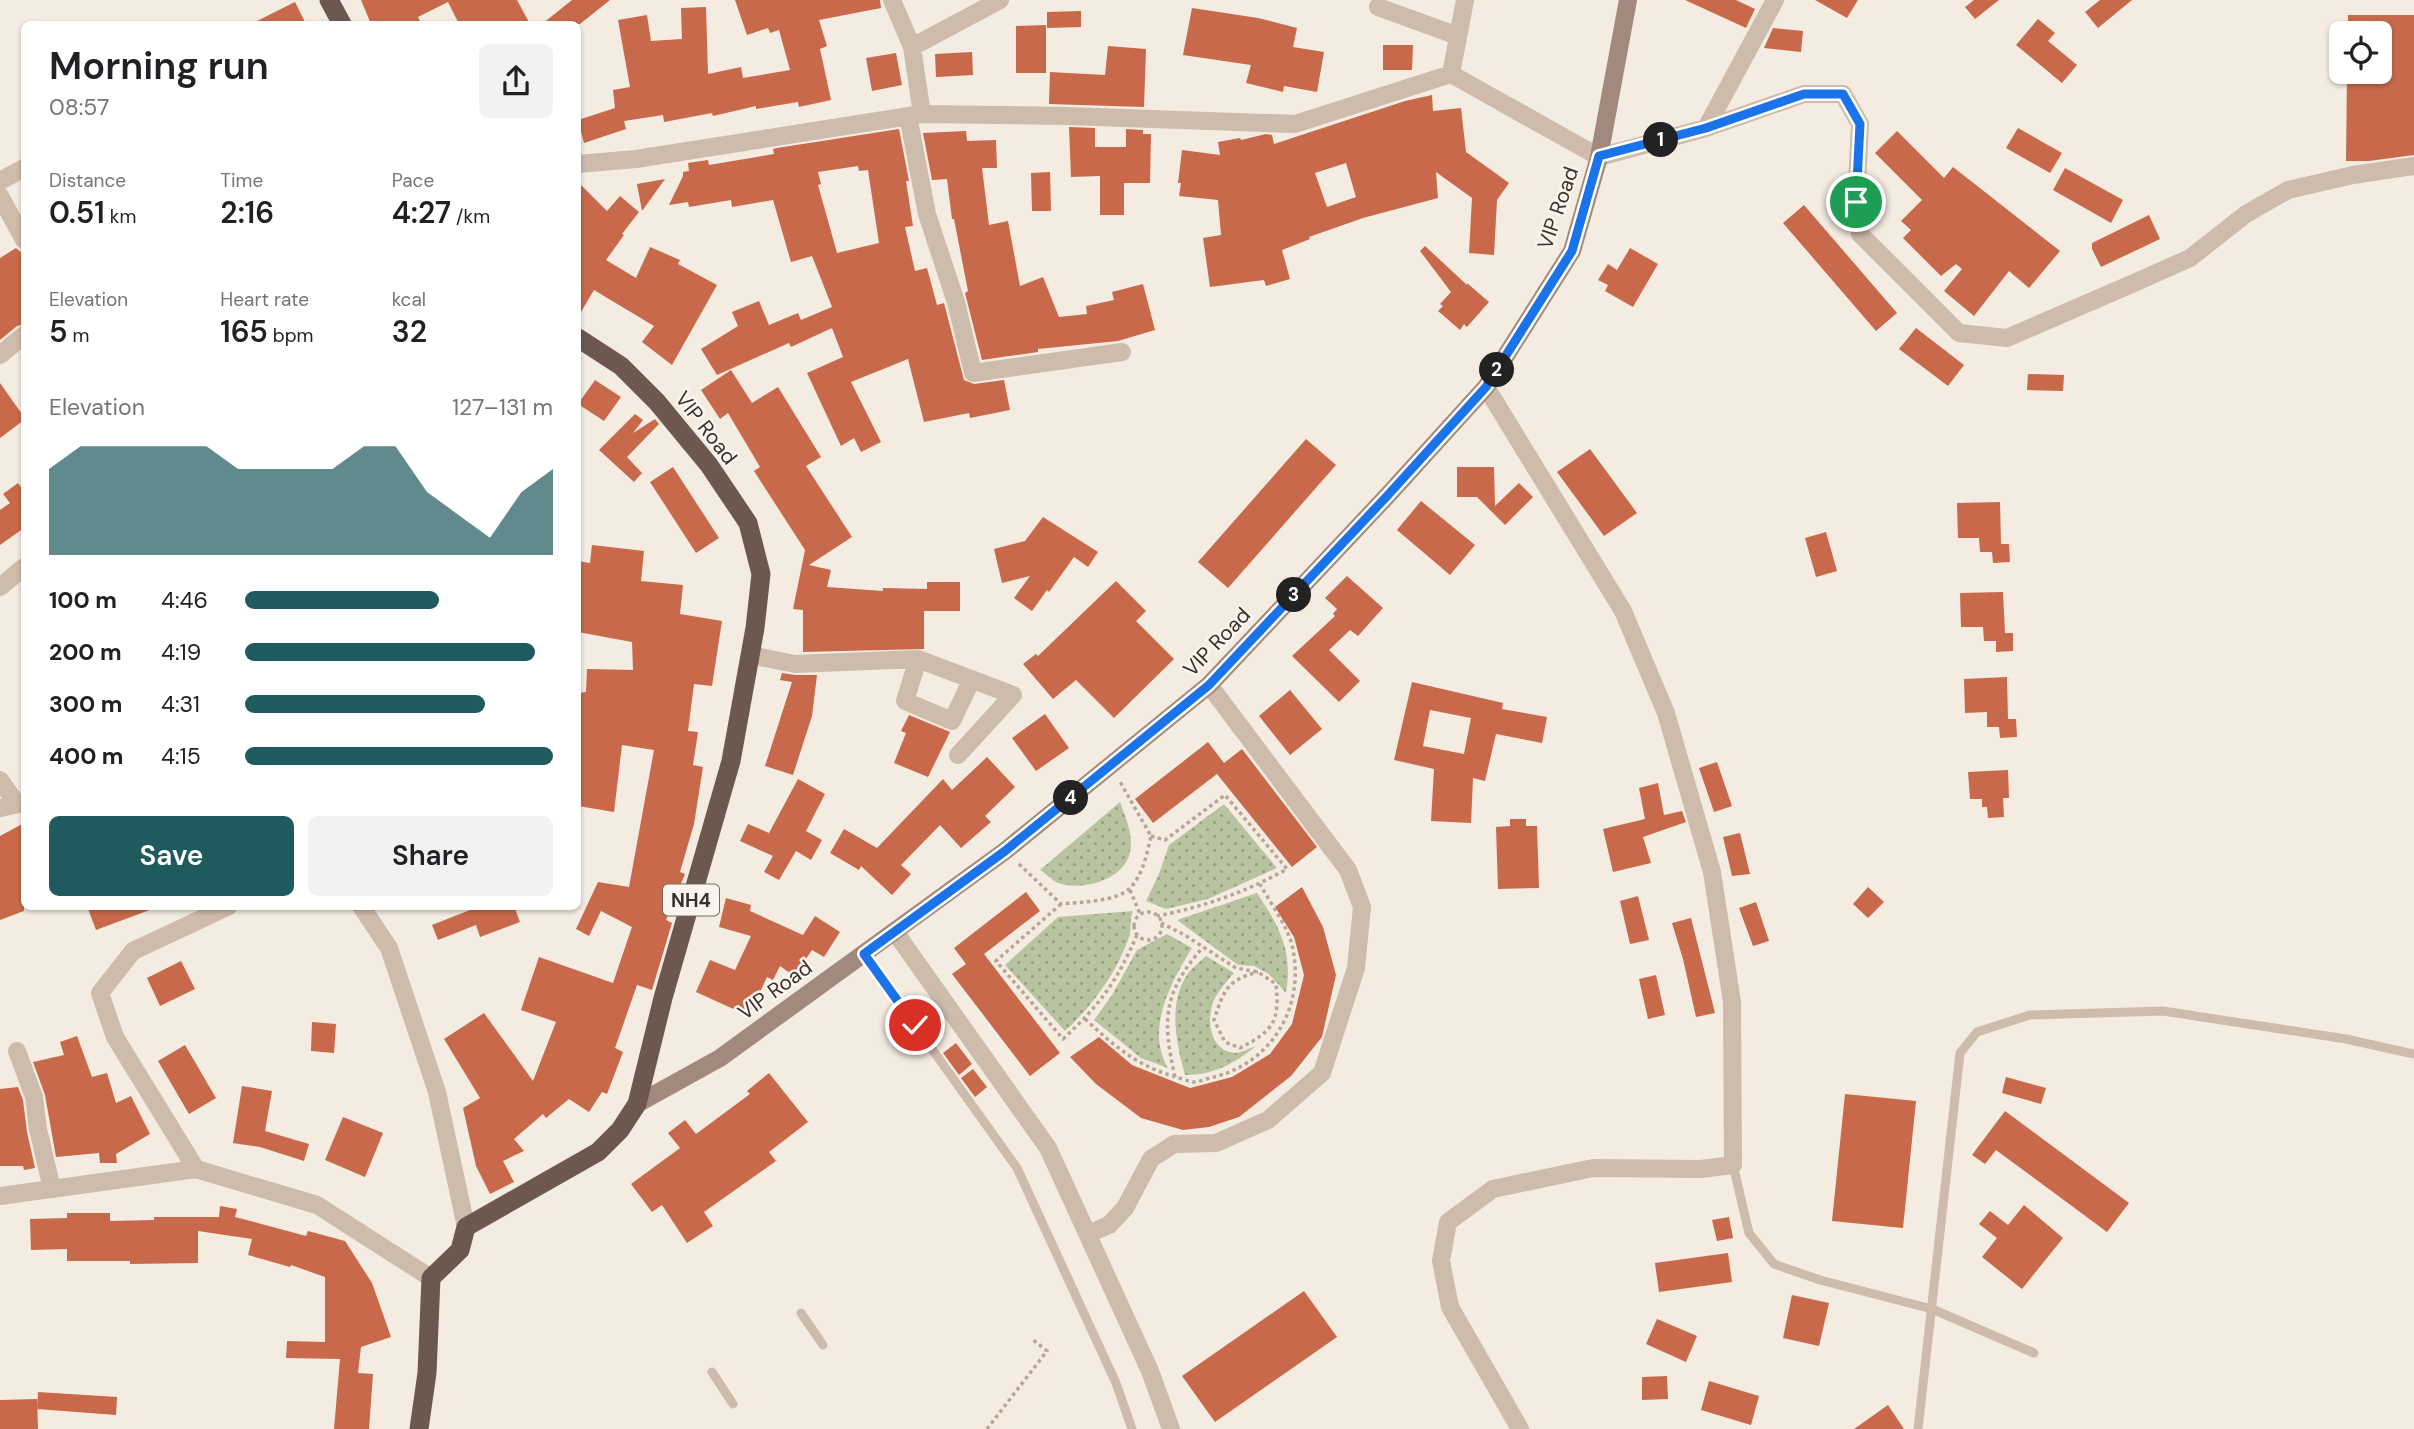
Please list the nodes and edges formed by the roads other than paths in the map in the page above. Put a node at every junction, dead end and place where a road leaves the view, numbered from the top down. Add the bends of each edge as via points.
1 (329, 0) edge
2 (892, 0) edge
3 (1000, 0) edge
4 (1465, 0) edge
5 (1628, 0) edge
6 (1775, 0) edge
7 (1378, 8) dead end
8 (340, 21) edge
9 (1458, 36) junction
10 (912, 47) junction
11 (1451, 75) junction
12 (915, 115) junction
13 (1706, 128) junction
14 (1599, 156) junction
15 (581, 164) edge
16 (2414, 166) edge
17 (21, 170) edge
18 (0, 181) edge
19 (0, 196) edge
20 (21, 234) edge
21 (21, 338) edge
22 (581, 340) edge
23 (1122, 352) dead end
24 (0, 355) edge
25 (1486, 387) junction
26 (21, 570) edge
27 (0, 587) edge
28 (750, 655) junction
29 (918, 659) junction
30 (972, 679) junction
31 (1209, 685) junction
32 (958, 755) dead end
33 (0, 780) edge
34 (14, 805) edge
35 (220, 910) edge
36 (364, 910) edge
37 (895, 932) junction
38 (864, 954) junction
39 (17, 1051) dead end
40 (2414, 1054) edge
41 (637, 1104) junction
42 (1733, 1165) junction
43 (196, 1169) junction
44 (52, 1189) junction
45 (0, 1196) edge
46 (466, 1227) junction
47 (1088, 1234) junction
48 (431, 1279) junction
49 (1932, 1309) junction
50 (801, 1313) dead end
51 (823, 1345) dead end
52 (2034, 1353) dead end
53 (712, 1372) dead end
54 (733, 1404) dead end
55 (419, 1429) edge
56 (1132, 1429) edge
57 (1171, 1429) edge
58 (1520, 1429) edge
59 (1918, 1429) edge

1 - 8 highway
2 - 10 street
3 - 10 street
4 - 9 street
5 - 14 main road, VIP Road
6 - 13 street
7 - 9 street
9 - 11 street
10 - 12 street
11 - 12 street via 1295,124
11 - 14 street
12 - 15 street
12 - 23 street via 926,214 956,302 973,373
13 - 14 street
13 - 16 street via 1804,94 1843,94 1860,124 1856,202 1860,234 1958,333 2007,338 2190,258 2246,214 2288,190
14 - 25 main road, VIP Road via 1572,251
17 - 18 street
19 - 20 street
21 - 24 street
22 - 28 highway, VIP Road / NH4 via 621,366 657,402 709,465 748,523 761,575
25 - 31 main road, VIP Road
25 - 42 street via 1623,611 1666,713 1712,872 1730,989
26 - 27 street
28 - 29 street via 795,664
28 - 41 highway, VIP Road / NH4 via 731,761
29 - 30 street
29 - 30 street via 905,701 952,720
30 - 32 street via 1013,695
31 - 37 main road, VIP Road via 1005,851
31 - 47 street via 1348,870 1362,907 1356,968 1322,1073 1268,1120 1216,1143 1174,1144 1151,1159 1125,1209 1109,1225
33 - 34 street
35 - 43 street via 132,951 100,993 115,1037
36 - 46 street via 389,948 437,1092
37 - 38 main road, VIP Road
37 - 47 street via 1048,1148
38 - 41 main road, VIP Road via 720,1058
38 - 56 lane via 1017,1168 1116,1383
39 - 44 street via 34,1097
40 - 49 lane via 2163,1011 2030,1015 1977,1032 1960,1053
41 - 46 highway, VIP Road / NH4 via 598,1152
42 - 49 lane via 1749,1233 1774,1264
42 - 58 street via 1593,1168 1493,1189 1448,1222 1441,1261 1450,1307
43 - 44 street
43 - 48 street via 317,1205
44 - 45 street
46 - 48 highway via 460,1250
47 - 57 street
48 - 55 highway via 427,1373
49 - 52 lane
49 - 59 lane
50 - 51 lane
53 - 54 lane

